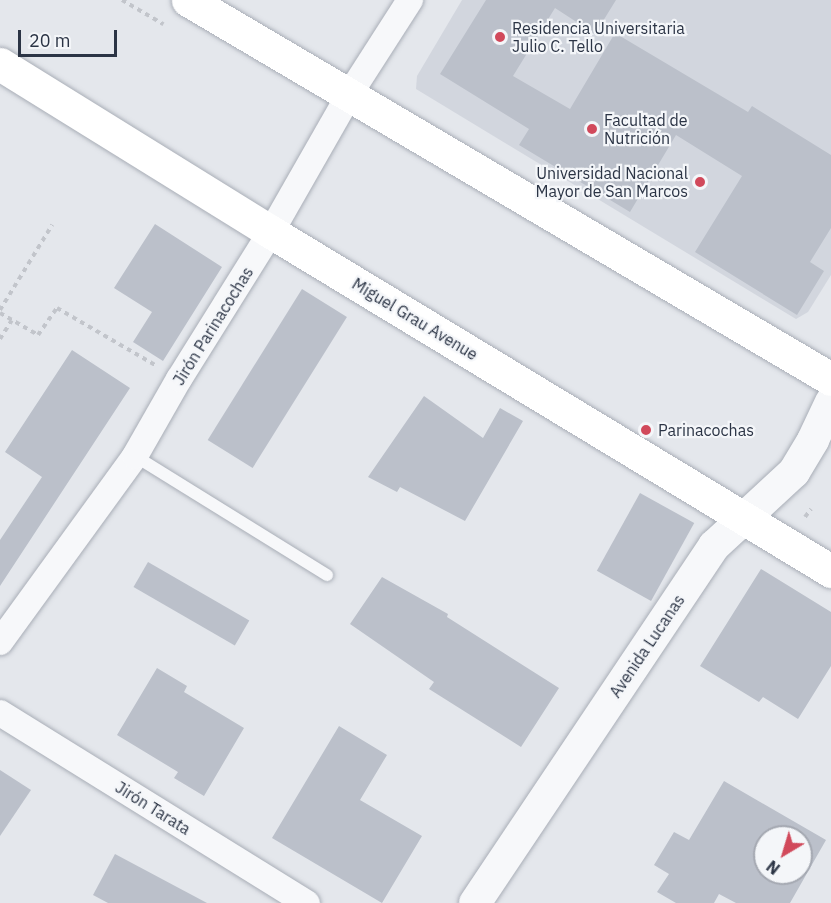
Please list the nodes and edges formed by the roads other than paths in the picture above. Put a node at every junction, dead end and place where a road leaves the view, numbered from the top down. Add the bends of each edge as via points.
1 (188, 0) edge
2 (410, 0) edge
3 (0, 64) edge
4 (350, 95) junction
5 (271, 232) junction
6 (831, 379) edge
7 (831, 402) edge
8 (135, 456) junction
9 (744, 519) junction
10 (831, 571) edge
11 (327, 575) dead end
12 (0, 642) edge
13 (0, 712) edge
14 (307, 903) edge
15 (475, 903) edge

1 - 4 main road
2 - 4 street, Jirón Parinacochas
3 - 5 main road, Miguel Grau Avenue
4 - 5 street, Jirón Parinacochas
4 - 6 main road
5 - 8 street, Jirón Parinacochas
5 - 9 main road, Miguel Grau Avenue
7 - 9 street, Avenida Lucanas via 794,472
8 - 11 lane
8 - 12 street, Jirón Parinacochas
9 - 10 main road, Miguel Grau Avenue
9 - 15 street, Avenida Lucanas via 714,546
13 - 14 street, Jirón Tarata

